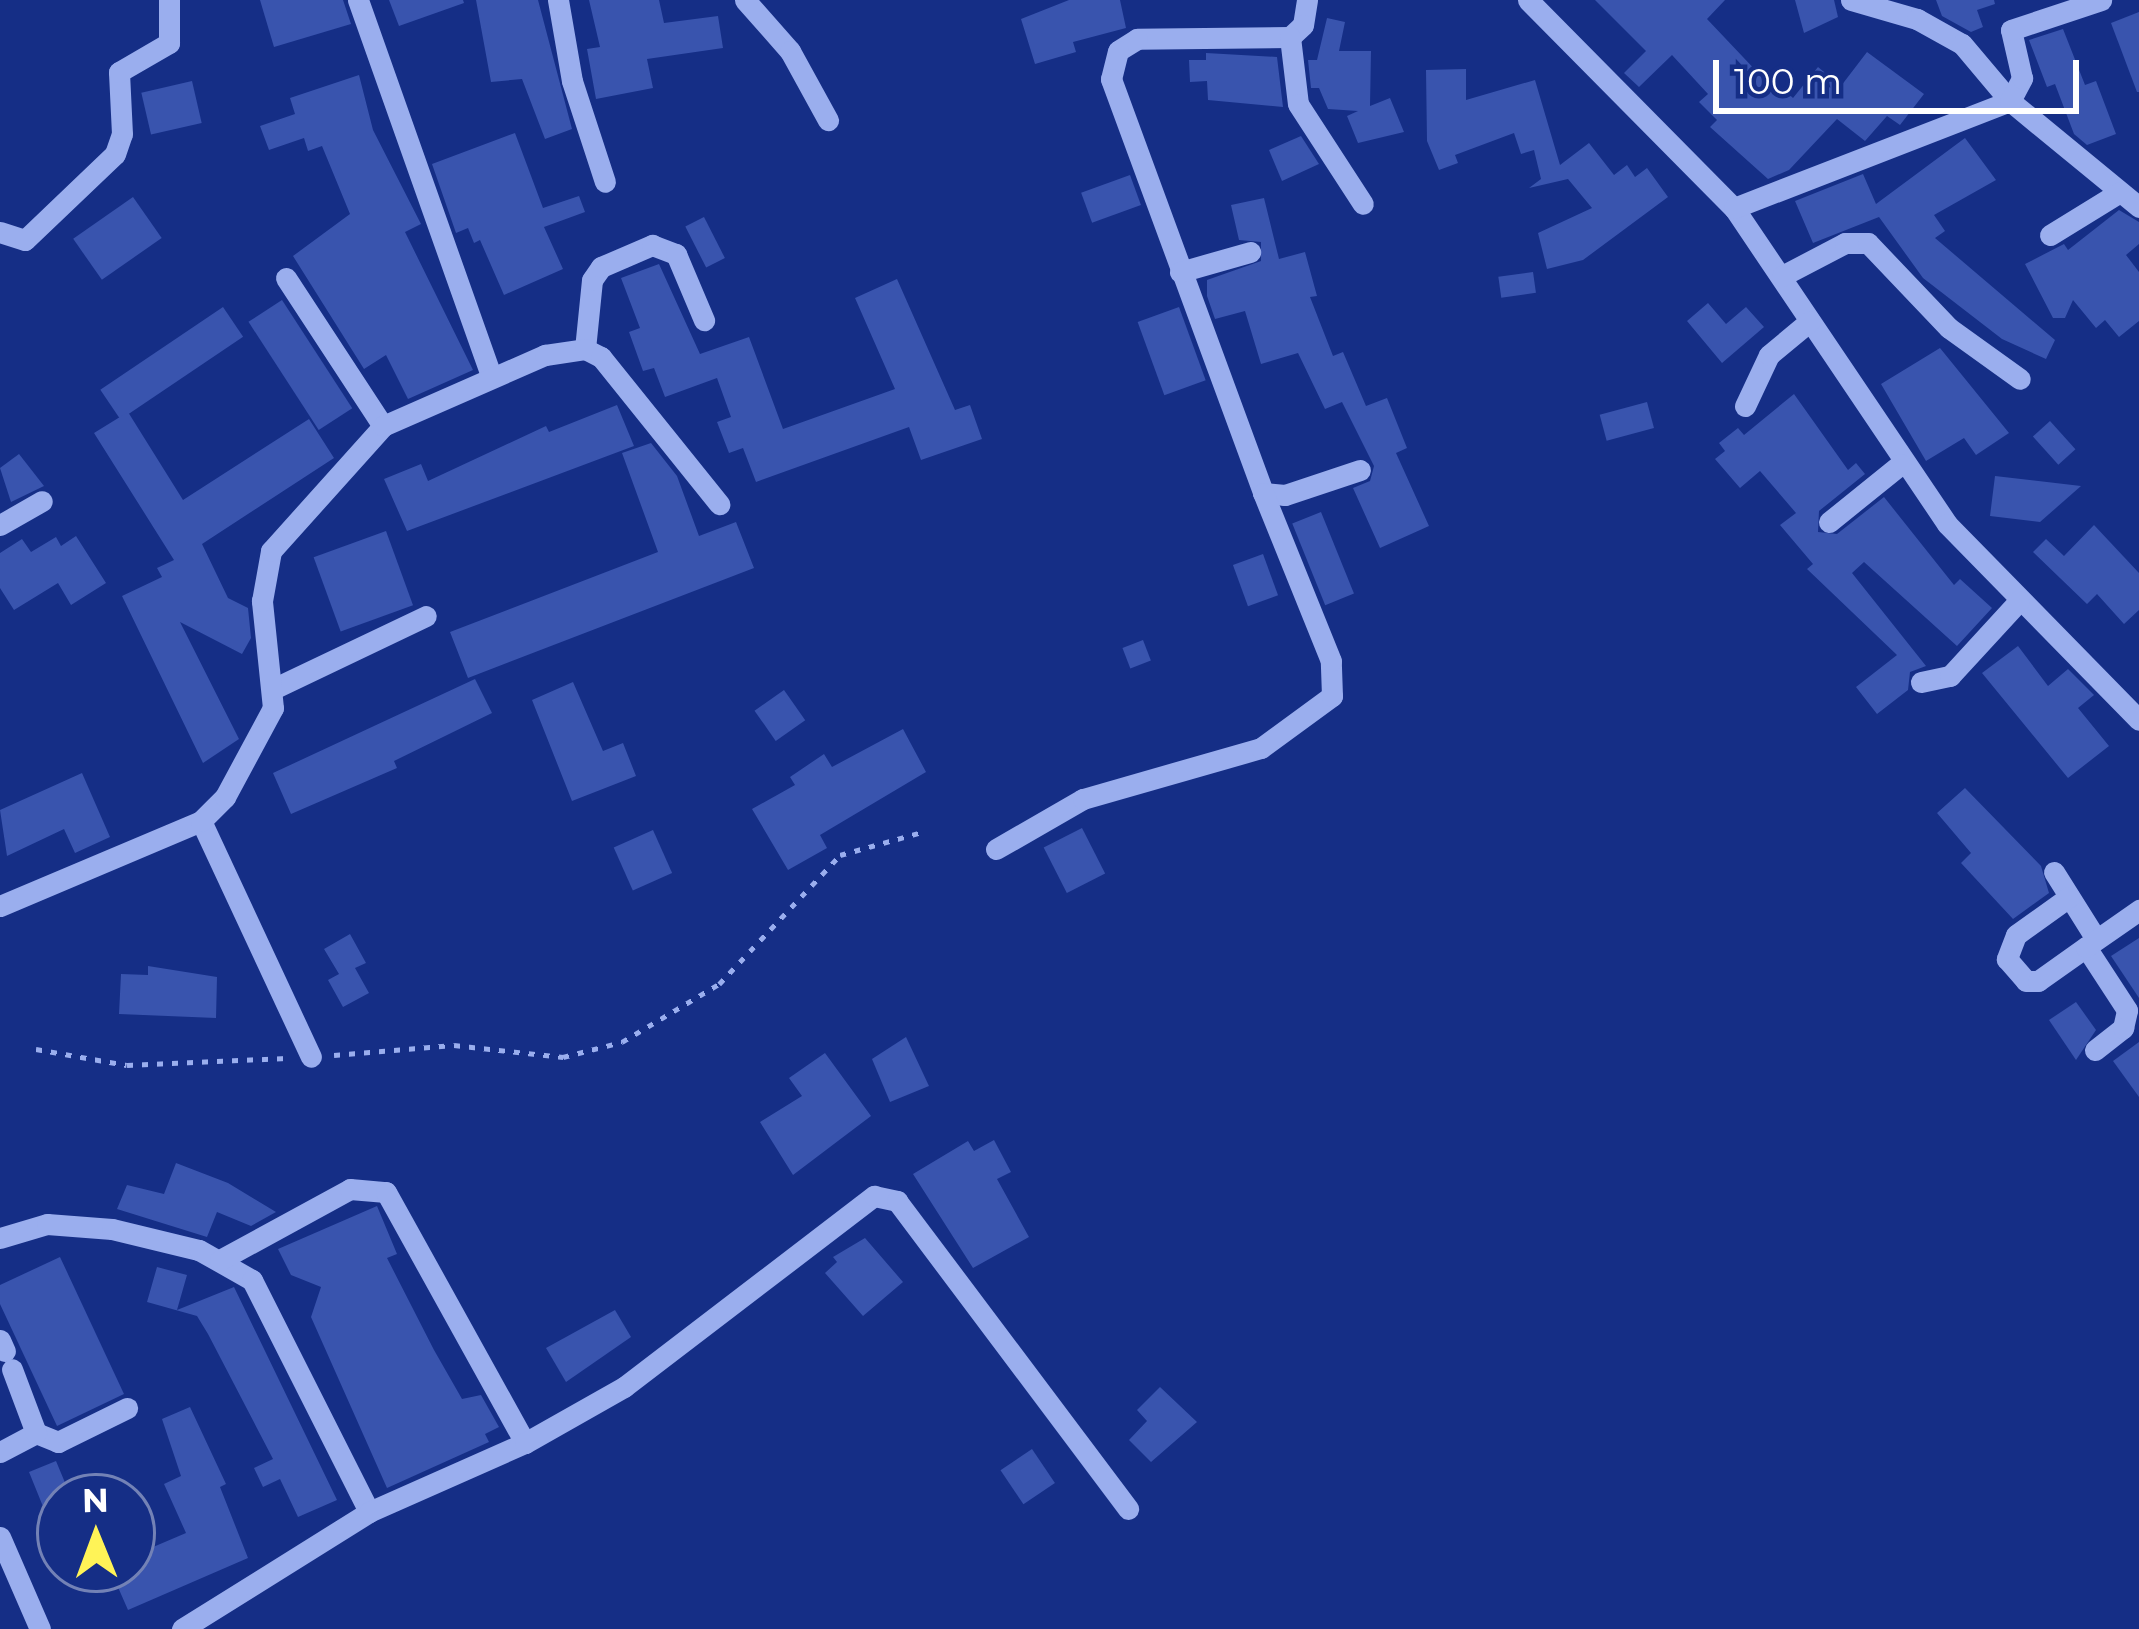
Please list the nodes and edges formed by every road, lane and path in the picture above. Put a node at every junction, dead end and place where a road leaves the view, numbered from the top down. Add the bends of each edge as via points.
1 (169, 0) edge
2 (358, 0) edge
3 (558, 0) edge
4 (745, 0) edge
5 (1307, 0) edge
6 (1528, 0) edge
7 (1851, 0) edge
8 (2101, 0) edge
9 (1291, 38) junction
10 (2010, 101) junction
11 (829, 120) dead end
12 (605, 182) dead end
13 (2120, 192) junction
14 (1363, 204) dead end
15 (2139, 207) edge
16 (1734, 208) junction
17 (0, 232) edge
18 (2050, 235) dead end
19 (1250, 252) dead end
20 (1180, 272) junction
21 (1782, 276) junction
22 (286, 278) dead end
23 (704, 320) dead end
24 (1810, 321) junction
25 (585, 349) junction
26 (491, 376) junction
27 (2020, 379) dead end
28 (1745, 406) dead end
29 (382, 426) junction
30 (1901, 464) junction
31 (1360, 470) dead end
32 (1263, 493) junction
33 (42, 501) dead end
34 (719, 504) dead end
35 (1828, 523) dead end
36 (0, 525) edge
37 (2019, 602) junction
38 (426, 616) dead end
39 (1921, 682) dead end
40 (275, 688) junction
41 (2139, 720) edge
42 (201, 821) junction
43 (919, 833) dead end
44 (996, 849) dead end
45 (2054, 872) dead end
46 (2069, 897) junction
47 (0, 906) edge
48 (2139, 910) edge
49 (2091, 943) junction
50 (36, 1049) dead end
51 (2095, 1050) dead end
52 (311, 1057) junction
53 (0, 1238) edge
54 (220, 1260) junction
55 (6, 1354) edge
56 (127, 1408) dead end
57 (36, 1433) junction
58 (525, 1443) junction
59 (0, 1452) edge
60 (1128, 1509) dead end
61 (369, 1512) junction
62 (0, 1537) edge
63 (40, 1629) edge
64 (182, 1629) edge

1 - 17 street via 169,43 119,72 115,154 26,240
2 - 26 street
3 - 12 street via 572,81
4 - 11 street via 790,51
5 - 9 street via 1303,25
6 - 16 street
7 - 10 street via 1940,28
8 - 10 street via 2011,30 2023,78
9 - 14 street via 1298,104
9 - 20 street via 1137,39 1112,62
10 - 13 street
10 - 16 street
13 - 15 street
13 - 18 street
16 - 21 street
19 - 20 street
20 - 32 street
21 - 24 street
21 - 27 street via 1845,243 1868,243 1949,328
22 - 29 street
23 - 25 street via 676,254 652,245 601,267 592,280
24 - 28 street via 1769,355
24 - 30 street
25 - 26 street
25 - 34 street via 601,358
26 - 29 street
29 - 40 street via 271,551 262,601
30 - 35 street
30 - 37 street
31 - 32 street via 1285,495
32 - 44 street via 1331,661 1332,696 1261,748 1083,799
33 - 36 street
37 - 39 street via 1950,676
37 - 41 street
38 - 40 street
40 - 42 street via 255,744
42 - 47 street
42 - 52 street
43 - 52 path via 840,855 718,984 587,1054 454,1045
45 - 46 street
46 - 49 street
46 - 49 street via 2015,935 2007,959 2026,981 2038,981
48 - 49 street
49 - 51 street via 2127,1010 2122,1028
50 - 52 path via 127,1065
53 - 54 street via 73,1224
54 - 58 street via 350,1189 386,1192
54 - 61 street via 268,1300
55 - 57 street
56 - 57 street via 58,1442
57 - 59 street
58 - 60 street via 624,1387 860,1202 886,1197
58 - 61 street
61 - 64 street
62 - 63 street

